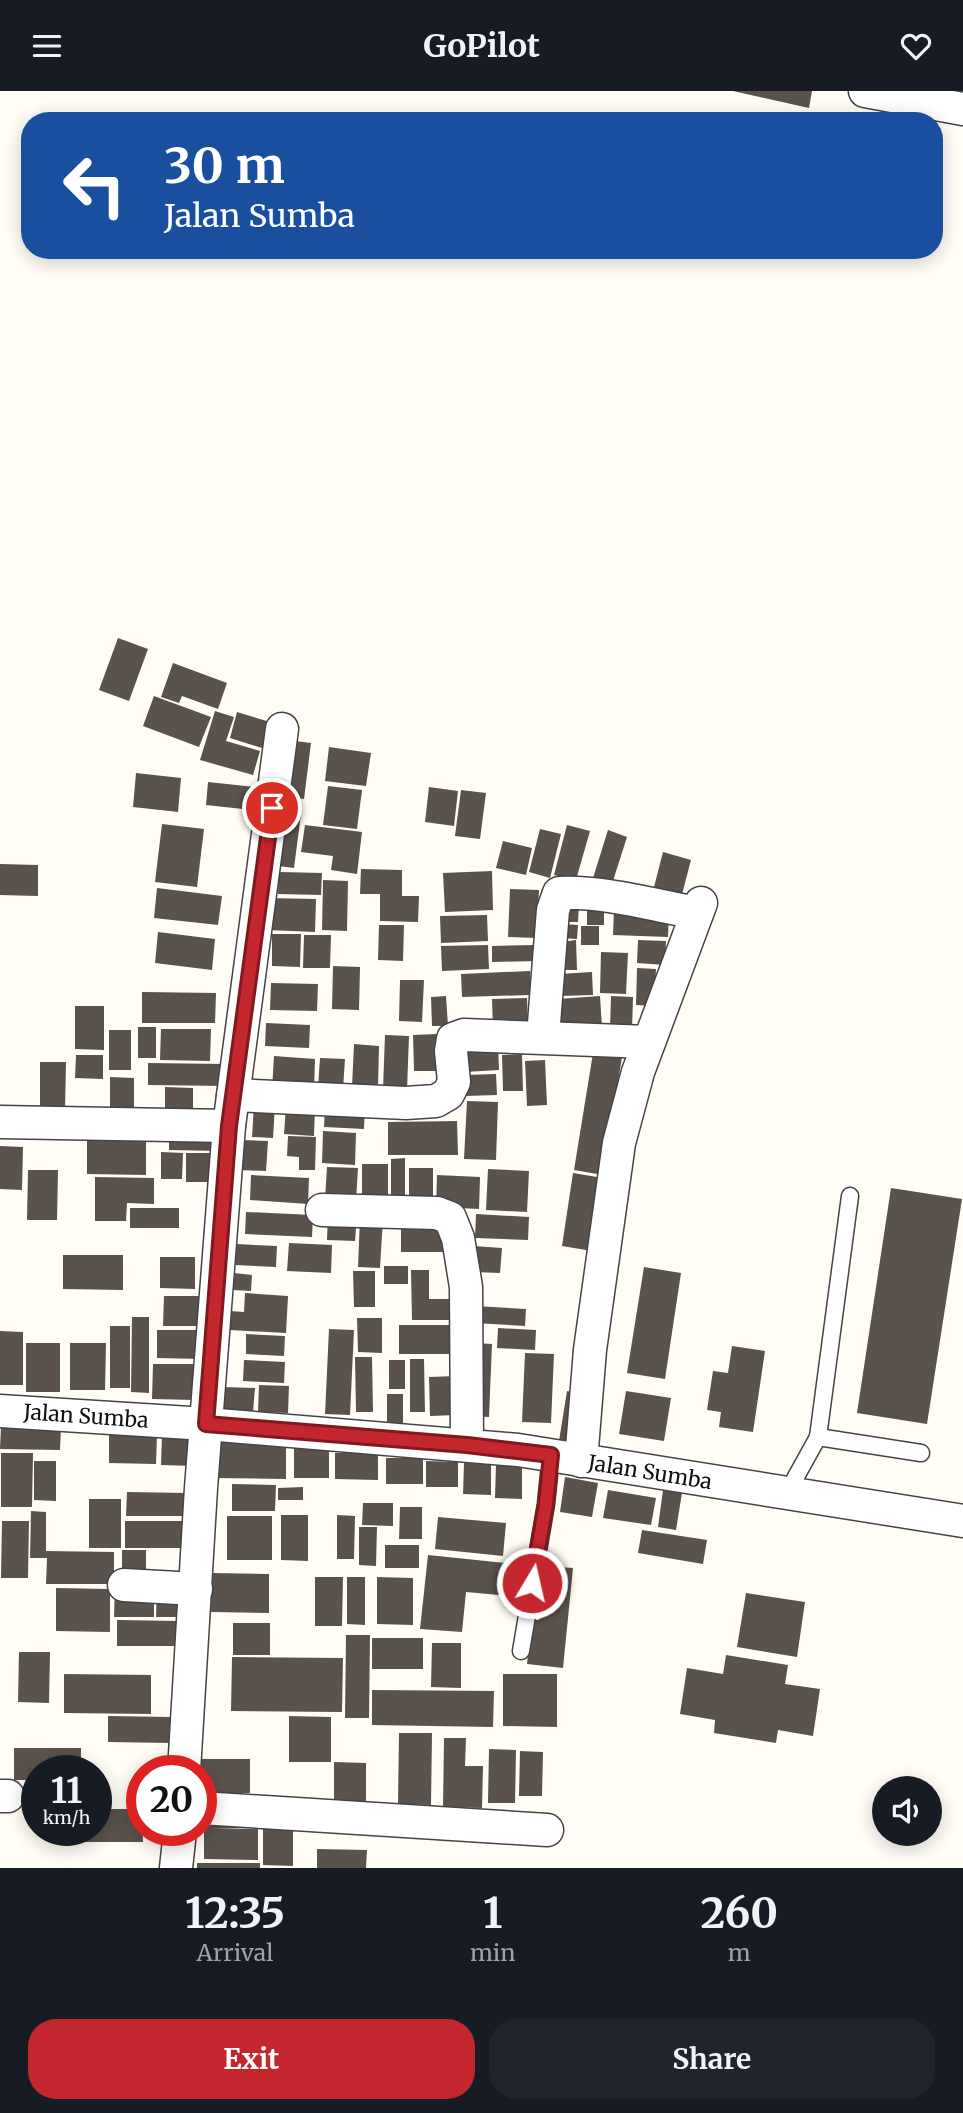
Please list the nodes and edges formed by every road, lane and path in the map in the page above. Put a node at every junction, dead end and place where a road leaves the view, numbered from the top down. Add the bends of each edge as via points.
1 (866, 91) edge
2 (963, 109) edge
3 (282, 729) dead end
4 (543, 1036) junction
5 (649, 1042) junction
6 (233, 1095) junction
7 (0, 1122) edge
8 (229, 1126) junction
9 (850, 1196) dead end
10 (322, 1210) dead end
11 (0, 1411) edge
12 (206, 1424) junction
13 (818, 1437) junction
14 (467, 1445) junction
15 (922, 1453) dead end
16 (566, 1458) junction
17 (787, 1493) junction
18 (963, 1521) edge
19 (124, 1585) dead end
20 (196, 1589) junction
21 (521, 1651) dead end
22 (185, 1755) edge
23 (217, 1809) edge
24 (547, 1830) dead end
25 (178, 1846) edge
26 (176, 1868) edge

1 - 2 street
3 - 6 street
4 - 5 street
4 - 5 street via 553,910 559,893 574,892 699,908
4 - 6 street via 464,1035 453,1039 454,1082 448,1094 436,1101
5 - 16 street via 619,1143 590,1350
6 - 8 street
7 - 8 street
8 - 12 street
9 - 13 lane
10 - 14 street via 450,1217 466,1287
11 - 12 street, Jalan Sumba
12 - 14 street, Jalan Sumba
12 - 20 street
13 - 15 lane
13 - 17 lane
14 - 16 street, Jalan Sumba
16 - 17 street, Jalan Sumba
16 - 21 lane via 546,1504
17 - 18 street, Jalan Sumba
19 - 20 street
20 - 22 street
23 - 24 street
25 - 26 street

